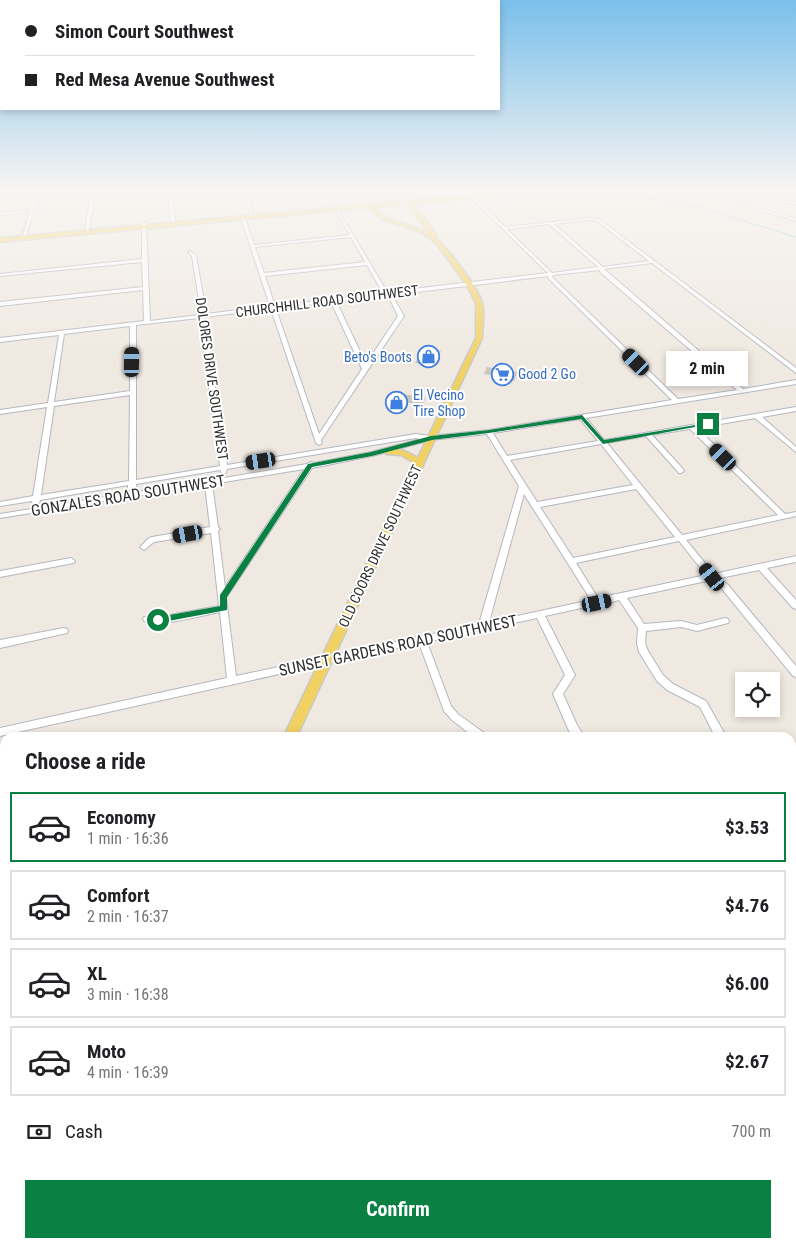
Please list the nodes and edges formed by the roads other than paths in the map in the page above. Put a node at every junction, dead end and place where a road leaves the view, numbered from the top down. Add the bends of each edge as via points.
1 (144, 249) edge
2 (254, 249) edge
3 (360, 249) edge
4 (443, 249) edge
5 (526, 249) edge
6 (580, 249) edge
7 (636, 249) edge
8 (190, 252) dead end
9 (144, 260) junction
10 (653, 262) junction
11 (368, 263) junction
12 (602, 268) junction
13 (262, 274) junction
14 (551, 274) junction
15 (0, 275) edge
16 (469, 284) junction
17 (145, 288) junction
18 (386, 294) junction
19 (333, 301) junction
20 (0, 304) edge
21 (275, 307) junction
22 (201, 316) junction
23 (147, 322) junction
24 (133, 324) junction
25 (62, 332) junction
26 (0, 340) edge
27 (365, 369) junction
28 (796, 371) edge
29 (796, 382) edge
30 (742, 391) junction
31 (131, 393) junction
32 (676, 401) junction
33 (51, 404) junction
34 (796, 409) edge
35 (0, 412) edge
36 (757, 416) junction
37 (582, 417) junction
38 (692, 427) junction
39 (489, 432) junction
40 (648, 435) junction
41 (431, 438) junction
42 (318, 440) junction
43 (603, 442) junction
44 (386, 450) junction
45 (796, 450) edge
46 (319, 452) junction
47 (507, 458) junction
48 (419, 462) junction
49 (323, 463) junction
50 (310, 466) junction
51 (224, 467) junction
52 (207, 470) junction
53 (681, 470) dead end
54 (225, 479) junction
55 (209, 482) junction
56 (132, 483) junction
57 (524, 486) junction
58 (638, 486) junction
59 (132, 494) junction
60 (36, 498) junction
61 (0, 504) edge
62 (536, 505) junction
63 (34, 510) junction
64 (796, 514) edge
65 (0, 516) edge
66 (782, 516) junction
67 (216, 529) junction
68 (682, 538) junction
69 (144, 547) dead end
70 (796, 559) edge
71 (70, 561) dead end
72 (571, 561) junction
73 (760, 566) junction
74 (0, 574) edge
75 (712, 577) junction
76 (223, 597) junction
77 (622, 598) junction
78 (597, 603) junction
79 (796, 606) edge
80 (224, 608) junction
81 (540, 615) junction
82 (147, 619) dead end
83 (725, 621) dead end
84 (483, 626) junction
85 (642, 628) junction
86 (64, 631) dead end
87 (422, 639) junction
88 (0, 644) edge
89 (325, 661) junction
90 (796, 673) edge
91 (232, 681) junction
92 (0, 732) edge
93 (292, 732) edge
94 (475, 732) edge
95 (576, 732) edge
96 (719, 732) edge

1 - 9 street
2 - 13 street
3 - 11 street
4 - 16 main road, OLD COORS DRIVE SOUTHWEST
5 - 14 street
6 - 12 street
7 - 10 street
8 - 22 street, DOLORES DRIVE SOUTHWEST via 194,255 204,313
9 - 15 street
9 - 17 street
10 - 12 street, CHURCHHILL ROAD SOUTHWEST
10 - 28 street
11 - 13 street
11 - 18 street
12 - 14 street, CHURCHHILL ROAD SOUTHWEST
12 - 30 street
13 - 21 street
14 - 16 street, CHURCHHILL ROAD SOUTHWEST
14 - 32 street via 550,277
16 - 18 street, CHURCHHILL ROAD SOUTHWEST
16 - 41 main road, OLD COORS DRIVE SOUTHWEST via 478,304 479,338
17 - 20 street
17 - 23 street
18 - 19 street, CHURCHHILL ROAD SOUTHWEST
18 - 27 street via 391,296 401,316
19 - 21 street, CHURCHHILL ROAD SOUTHWEST
19 - 27 street
21 - 22 street, CHURCHHILL ROAD SOUTHWEST
21 - 42 street
22 - 23 street, CHURCHHILL ROAD SOUTHWEST
22 - 51 street, DOLORES DRIVE SOUTHWEST
23 - 24 street, CHURCHHILL ROAD SOUTHWEST
24 - 25 street, CHURCHHILL ROAD SOUTHWEST
24 - 31 street
25 - 26 street, CHURCHHILL ROAD SOUTHWEST
25 - 33 street
27 - 42 street
29 - 30 street, GONZALES ROAD SOUTHWEST
30 - 32 street, GONZALES ROAD SOUTHWEST
31 - 33 street
31 - 56 street
32 - 37 street, GONZALES ROAD SOUTHWEST
33 - 35 street
33 - 60 street
34 - 36 street
36 - 38 street
36 - 45 street
37 - 39 street, GONZALES ROAD SOUTHWEST
37 - 43 street
38 - 40 street
38 - 66 street
39 - 41 street, GONZALES ROAD SOUTHWEST
39 - 47 street
40 - 43 street
40 - 53 street
41 - 44 street, GONZALES ROAD SOUTHWEST
41 - 46 street, GONZALES ROAD SOUTHWEST via 416,436
41 - 48 main road, OLD COORS DRIVE SOUTHWEST
42 - 46 street
43 - 47 street
43 - 58 street
44 - 48 main road via 403,453
44 - 49 street, GONZALES ROAD SOUTHWEST
46 - 49 street
46 - 50 street
46 - 51 street, GONZALES ROAD SOUTHWEST
47 - 57 street
48 - 89 main road, OLD COORS DRIVE SOUTHWEST
49 - 50 street, GONZALES ROAD SOUTHWEST
50 - 54 street, GONZALES ROAD SOUTHWEST
50 - 76 street
51 - 52 street, GONZALES ROAD SOUTHWEST
51 - 54 street, DOLORES DRIVE SOUTHWEST
52 - 55 street, DOLORES DRIVE SOUTHWEST
52 - 56 street, GONZALES ROAD SOUTHWEST
54 - 55 street, GONZALES ROAD SOUTHWEST
55 - 59 street, GONZALES ROAD SOUTHWEST
55 - 67 street, DOLORES DRIVE SOUTHWEST
56 - 59 street
56 - 60 street, GONZALES ROAD SOUTHWEST
57 - 62 street
57 - 84 street
58 - 62 street
58 - 68 street
59 - 63 street, GONZALES ROAD SOUTHWEST
60 - 61 street, GONZALES ROAD SOUTHWEST
60 - 63 street
62 - 72 street
63 - 65 street, GONZALES ROAD SOUTHWEST
64 - 66 street
66 - 68 street
67 - 69 street via 152,540
67 - 76 street, DOLORES DRIVE SOUTHWEST
68 - 72 street
68 - 75 street
70 - 73 street, SUNSET GARDENS ROAD SOUTHWEST
71 - 74 street
72 - 78 street
73 - 75 street, SUNSET GARDENS ROAD SOUTHWEST
73 - 79 street
75 - 77 street, SUNSET GARDENS ROAD SOUTHWEST
75 - 90 street via 725,587
76 - 80 street, DOLORES DRIVE SOUTHWEST
77 - 78 street, SUNSET GARDENS ROAD SOUTHWEST
77 - 85 street
78 - 81 street, SUNSET GARDENS ROAD SOUTHWEST
80 - 82 street via 158,620
80 - 91 street, DOLORES DRIVE SOUTHWEST
81 - 84 street, SUNSET GARDENS ROAD SOUTHWEST
81 - 95 street via 570,676 558,694
83 - 85 street via 698,628 681,624
84 - 87 street, SUNSET GARDENS ROAD SOUTHWEST
85 - 96 street via 644,652 660,678 670,687 703,704
86 - 88 street
87 - 89 street, SUNSET GARDENS ROAD SOUTHWEST
87 - 94 street via 448,708 454,717
89 - 91 street, SUNSET GARDENS ROAD SOUTHWEST
89 - 93 main road, OLD COORS DRIVE SOUTHWEST
91 - 92 street, SUNSET GARDENS ROAD SOUTHWEST

